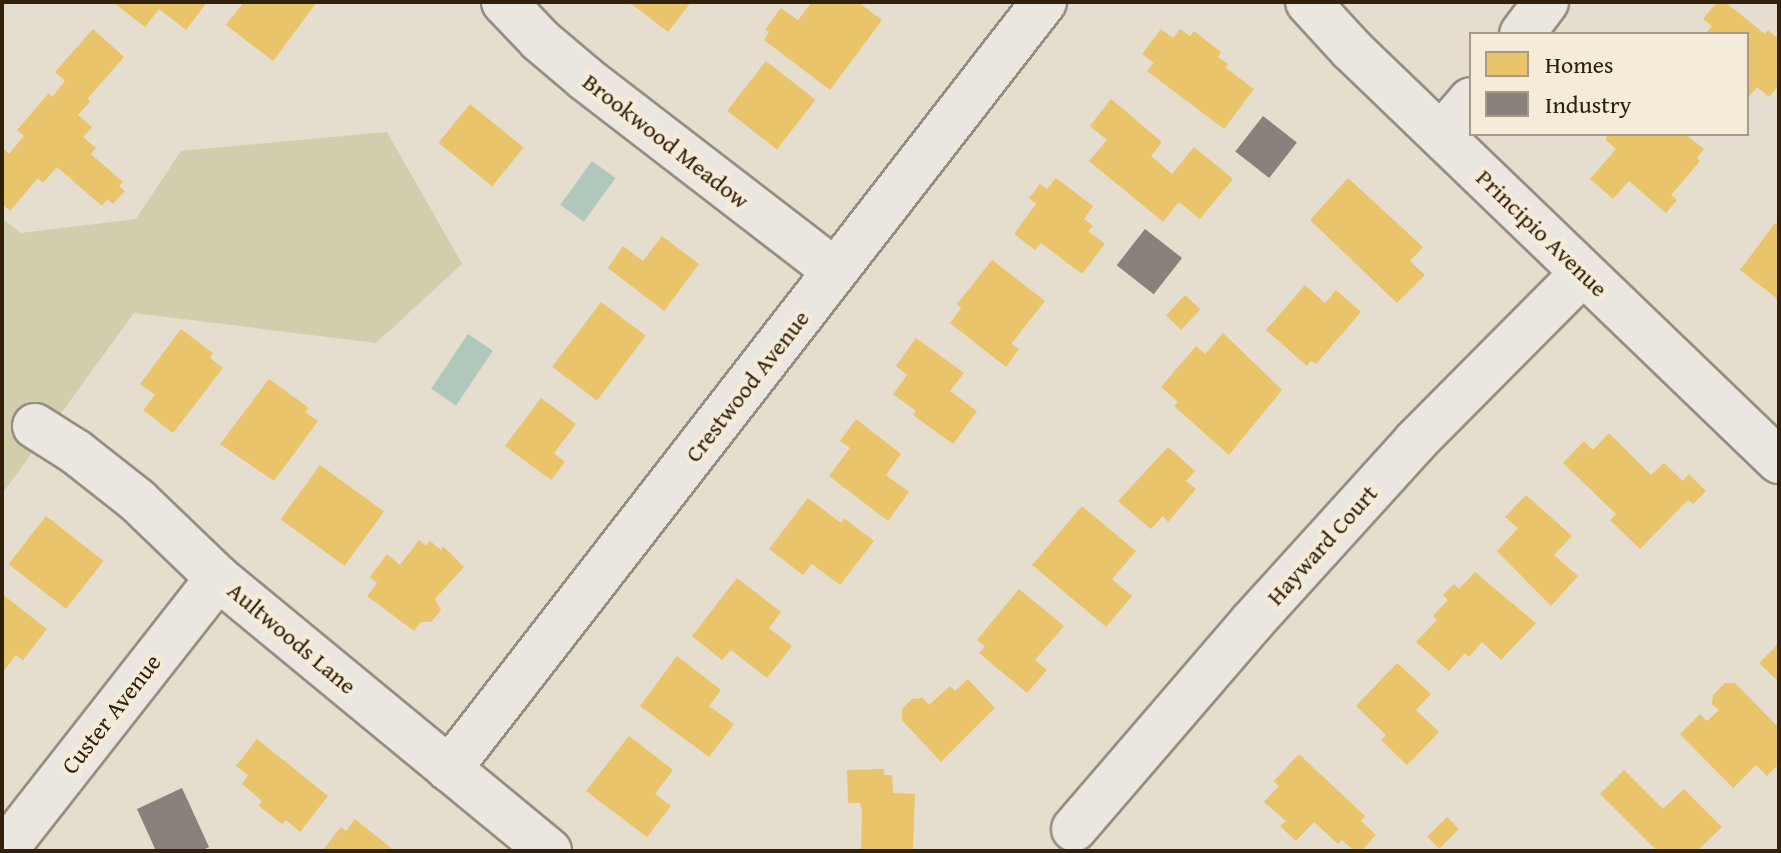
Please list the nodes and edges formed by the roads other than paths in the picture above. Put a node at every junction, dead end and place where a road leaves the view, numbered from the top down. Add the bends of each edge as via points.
1 (504, 2) edge
2 (1044, 2) edge
3 (1308, 2) edge
4 (1546, 2) edge
5 (1524, 32) edge
6 (1469, 102) edge
7 (1441, 135) junction
8 (835, 271) junction
9 (1582, 274) junction
10 (35, 426) dead end
11 (1779, 461) edge
12 (218, 578) junction
13 (449, 769) junction
14 (1074, 829) dead end
15 (4, 851) edge
16 (549, 851) edge

1 - 8 street, Brookwood Meadow via 586,79
2 - 8 street, Crestwood Avenue
3 - 7 street, Principio Avenue
4 - 5 street
6 - 7 street
7 - 9 street, Principio Avenue
8 - 13 street, Crestwood Avenue
9 - 11 street, Principio Avenue
9 - 14 street, Hayward Court via 1415,442
10 - 12 street, Aultwoods Lane via 137,500
12 - 13 street, Aultwoods Lane
12 - 15 street, Custer Avenue
13 - 16 street, Aultwoods Lane

